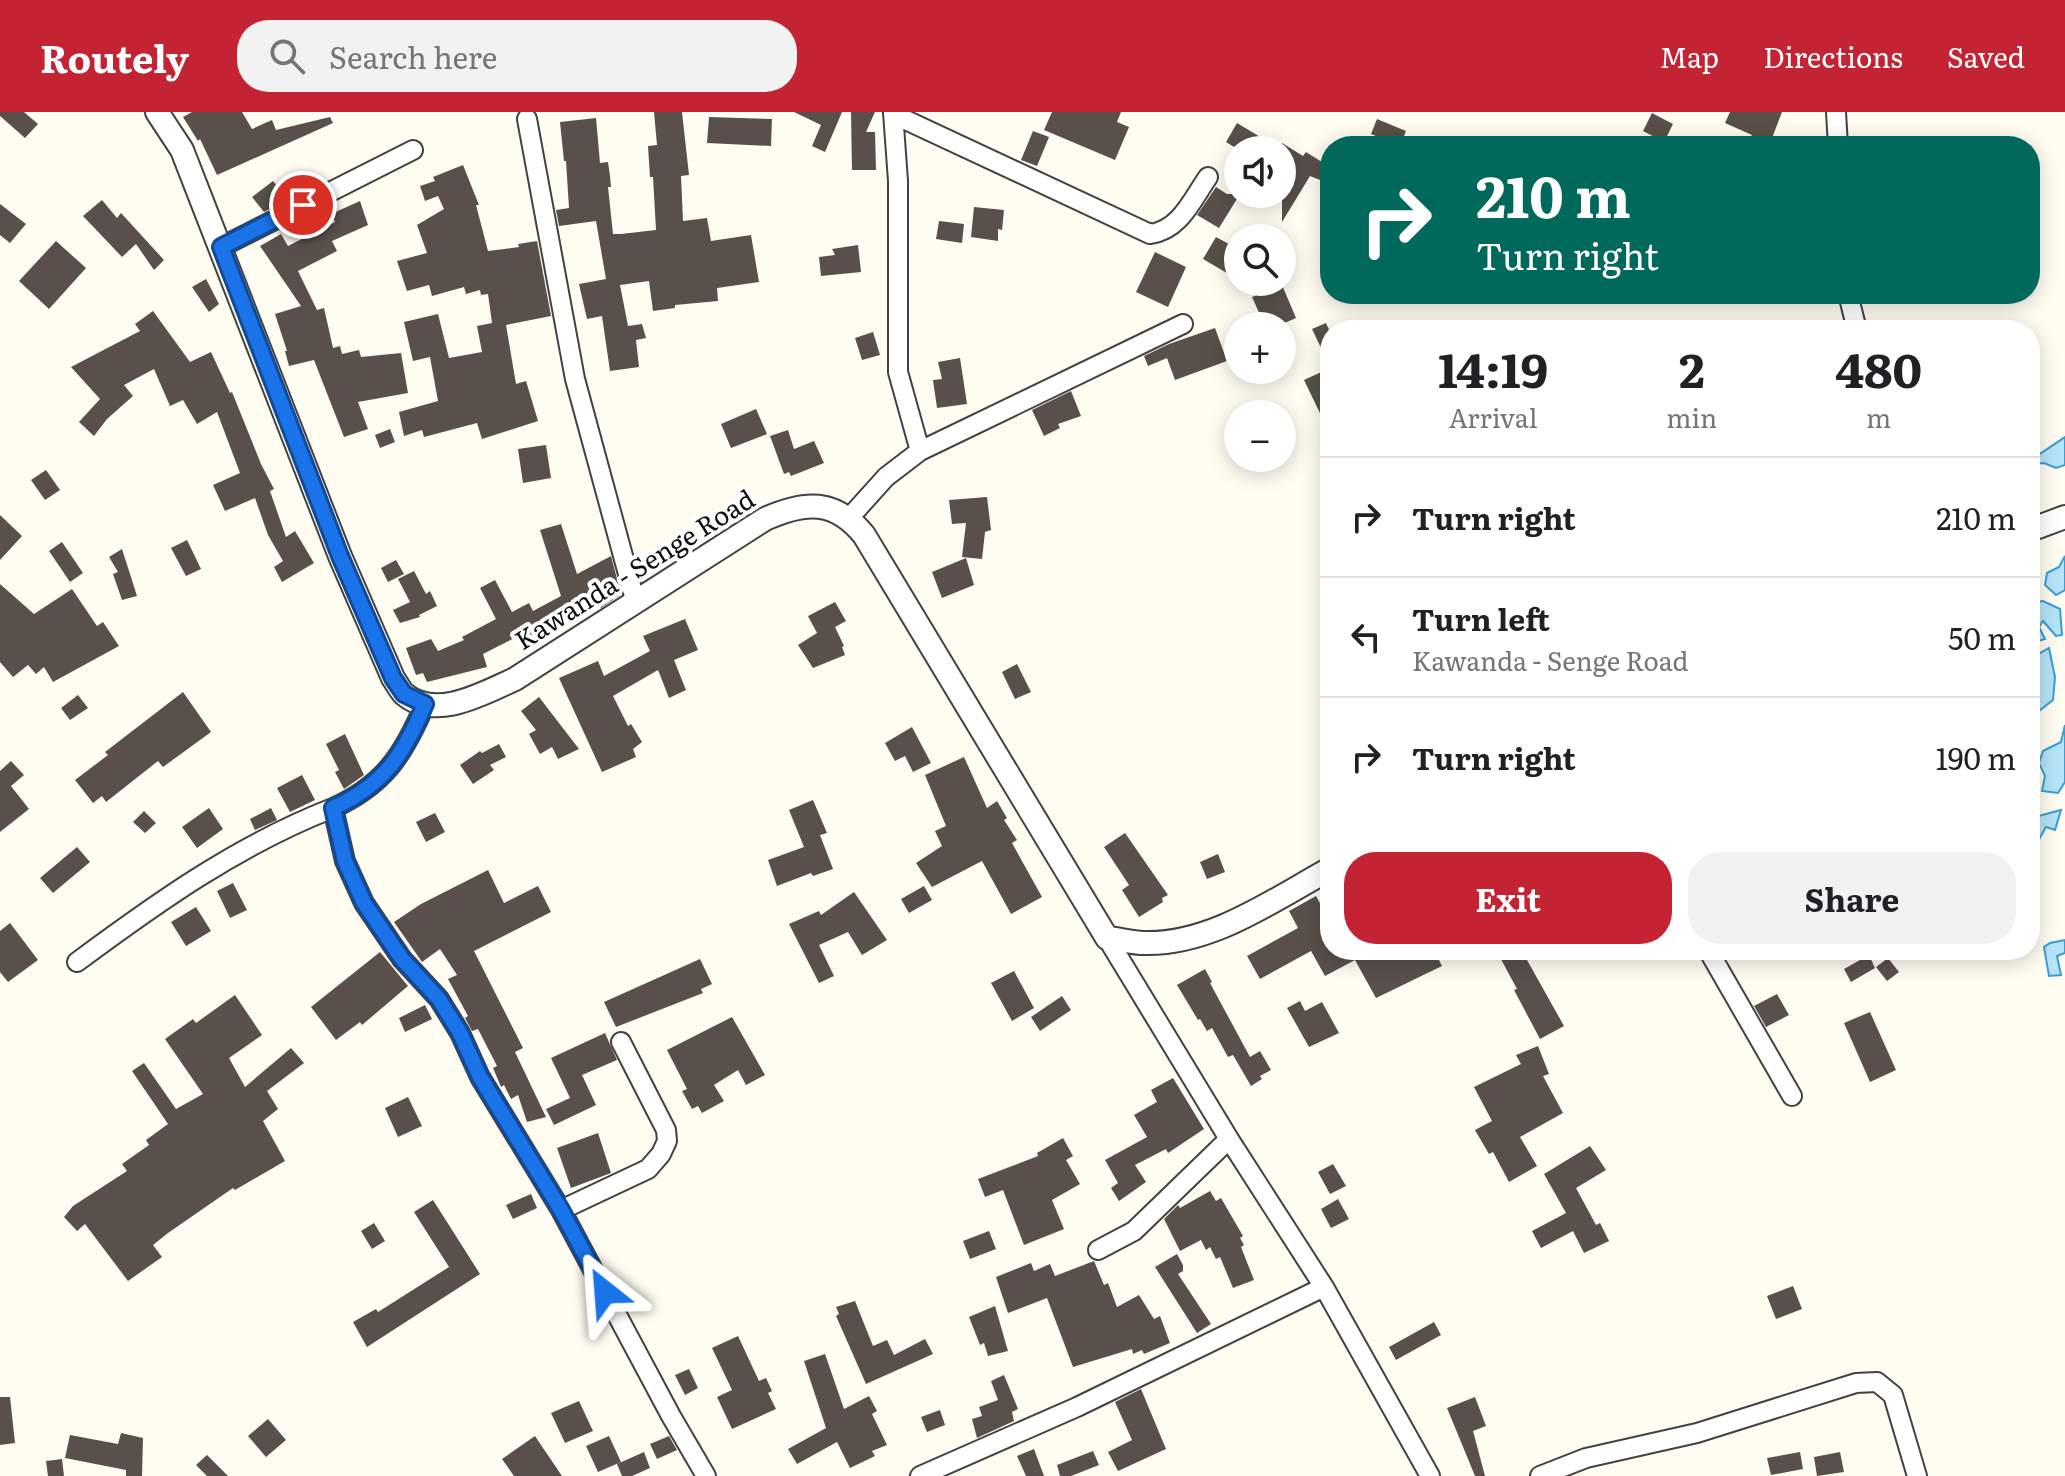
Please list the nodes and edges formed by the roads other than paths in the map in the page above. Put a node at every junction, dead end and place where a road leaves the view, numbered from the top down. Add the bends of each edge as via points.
1 (157, 112) edge
2 (1836, 112) edge
3 (893, 113) edge
4 (527, 119) dead end
5 (1837, 136) edge
6 (413, 150) dead end
7 (1208, 177) dead end
8 (221, 247) junction
9 (1183, 324) dead end
10 (920, 451) junction
11 (850, 517) junction
12 (2065, 517) edge
13 (2040, 526) edge
14 (635, 600) junction
15 (425, 704) junction
16 (333, 808) junction
17 (1320, 874) edge
18 (1107, 938) junction
19 (1714, 960) edge
20 (77, 962) dead end
21 (621, 1042) dead end
22 (1792, 1096) dead end
23 (1229, 1139) junction
24 (561, 1210) junction
25 (1098, 1250) dead end
26 (1324, 1287) junction
27 (706, 1476) edge
28 (920, 1476) edge
29 (1430, 1476) edge
30 (1540, 1476) edge
31 (1917, 1476) edge

1 - 8 street via 182,150
2 - 5 street
3 - 7 street via 1150,234 1174,226
3 - 10 street via 898,372
4 - 14 street via 575,379
6 - 8 street
8 - 15 street via 340,556 393,678 404,694
9 - 10 street
10 - 11 street via 886,477
11 - 14 street, Kawanda - Senge Road via 827,508 785,510
11 - 18 street
12 - 13 street
14 - 15 street, Kawanda - Senge Road via 515,679 472,699
15 - 16 street via 397,760
16 - 20 street via 246,847 165,896
16 - 24 street via 345,861 364,903 402,959 439,999
17 - 18 street via 1227,925 1180,940
18 - 23 street
19 - 22 street
21 - 24 street via 667,1141 648,1169
23 - 25 street via 1134,1231
23 - 26 street
24 - 27 street
26 - 28 street via 1077,1407
26 - 29 street
30 - 31 street via 1586,1458 1697,1433 1856,1383 1877,1382 1893,1395

